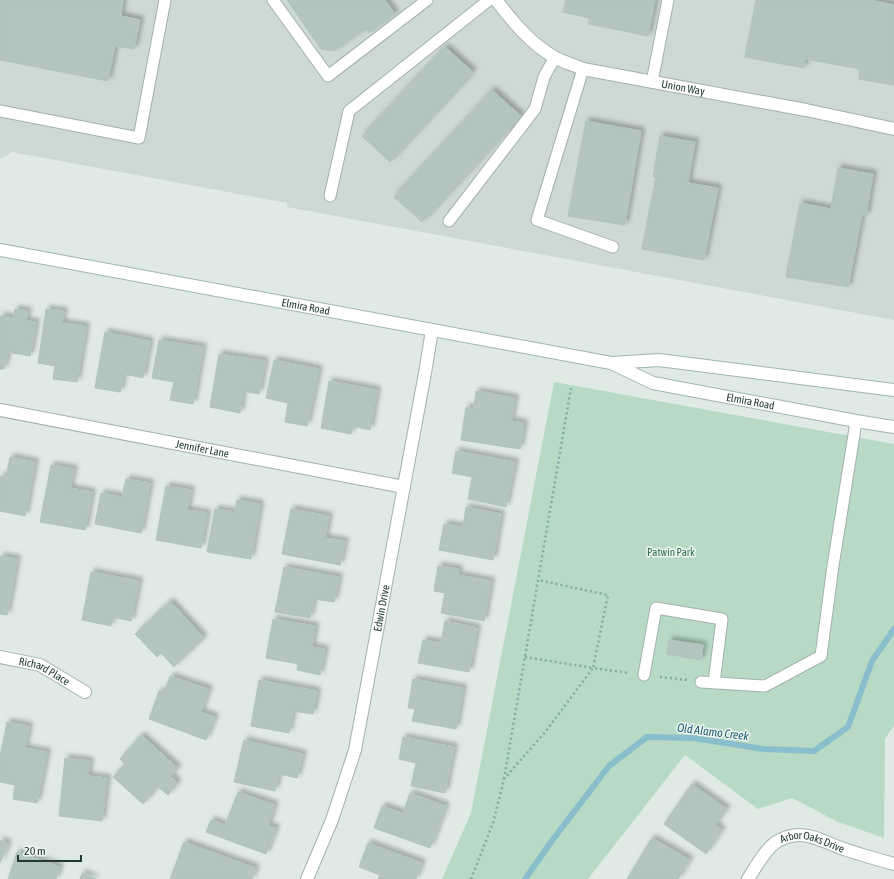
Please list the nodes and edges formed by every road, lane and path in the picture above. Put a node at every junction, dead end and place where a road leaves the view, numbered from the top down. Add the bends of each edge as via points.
1 (165, 0) edge
2 (273, 0) edge
3 (427, 0) edge
4 (489, 0) edge
5 (496, 0) edge
6 (668, 0) edge
7 (413, 4) edge
8 (555, 57) junction
9 (583, 69) junction
10 (652, 82) junction
11 (0, 111) edge
12 (894, 129) edge
13 (330, 196) dead end
14 (449, 221) dead end
15 (613, 247) dead end
16 (0, 250) edge
17 (432, 330) junction
18 (611, 364) junction
19 (571, 388) dead end
20 (894, 390) edge
21 (0, 410) edge
22 (856, 421) junction
23 (894, 427) edge
24 (404, 486) junction
25 (538, 580) junction
26 (0, 657) edge
27 (525, 657) junction
28 (593, 668) junction
29 (644, 675) junction
30 (701, 682) joint
31 (714, 683) junction
32 (85, 692) dead end
33 (504, 779) junction
34 (894, 864) edge
35 (307, 879) edge
36 (471, 879) edge
37 (748, 879) edge

1 - 11 lane via 139,138
2 - 7 lane via 328,76
3 - 7 lane
4 - 13 lane via 350,111
5 - 8 street, Union Way via 534,43
6 - 10 lane
8 - 9 street, Union Way
8 - 14 lane via 544,78 535,109
9 - 10 street, Union Way
9 - 15 lane via 537,220
10 - 12 street, Union Way
16 - 17 street, Elmira Road
17 - 18 street, Elmira Road
17 - 24 street, Edwin Drive
18 - 20 street, Elmira Road via 659,360
18 - 22 street, Elmira Road via 653,383
19 - 25 path
21 - 24 street, Jennifer Lane
22 - 23 street, Elmira Road
22 - 31 lane via 821,656 765,686
24 - 35 street, Edwin Drive via 355,750 332,820
25 - 27 path
25 - 28 path via 608,595
26 - 32 street, Richard Place via 40,665
27 - 28 path
27 - 33 path
28 - 29 path
28 - 33 path via 546,731
29 - 30 path
29 - 31 lane via 656,608 722,619
30 - 31 lane
33 - 36 path via 493,823
34 - 37 street, Arbor Oaks Drive via 800,835 782,838 775,843

